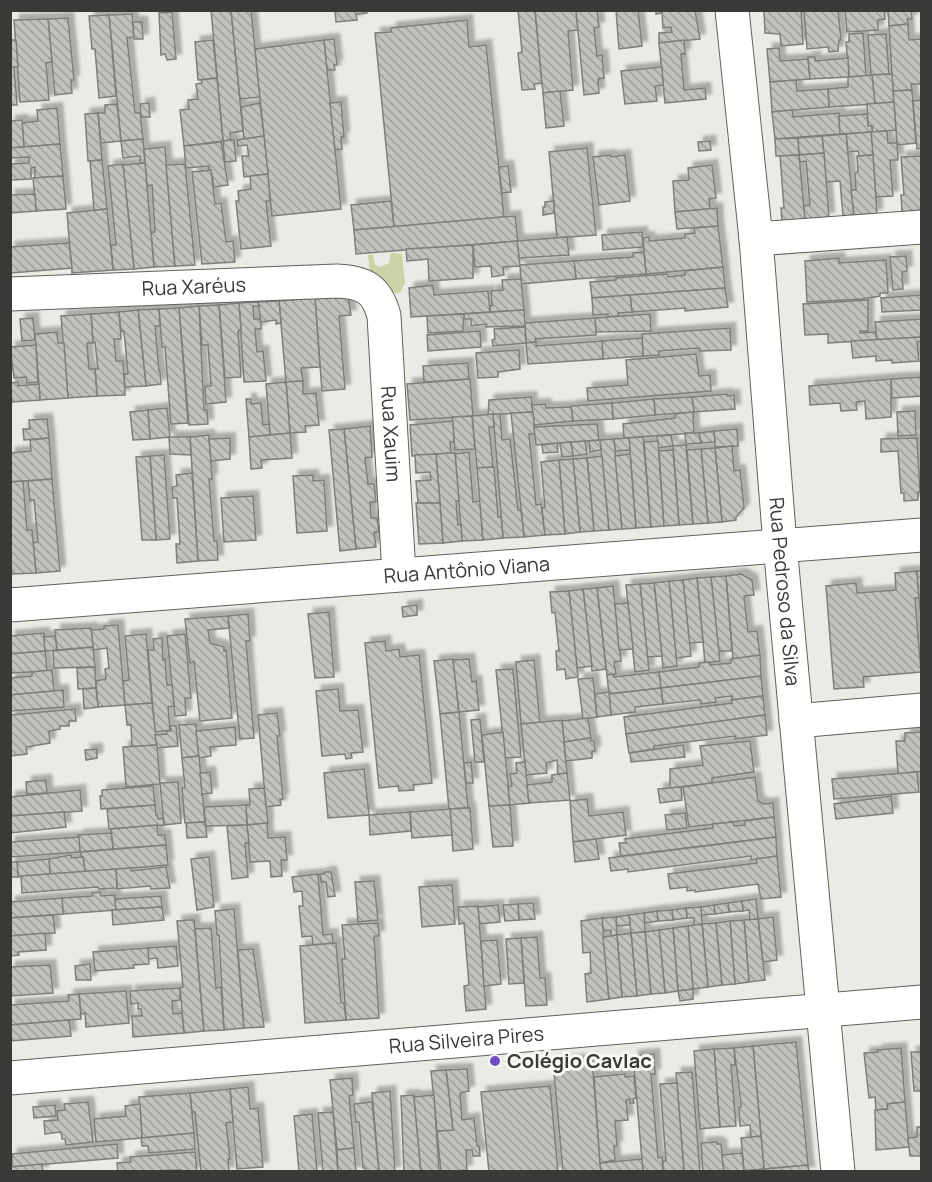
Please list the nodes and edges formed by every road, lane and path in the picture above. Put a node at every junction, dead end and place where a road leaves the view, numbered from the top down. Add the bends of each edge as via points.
1 (732, 10) edge
2 (921, 227) edge
3 (756, 239) junction
4 (10, 294) edge
5 (375, 294) joint
6 (921, 535) edge
7 (780, 545) junction
8 (399, 574) junction
9 (10, 604) edge
10 (921, 710) edge
11 (796, 721) junction
12 (921, 1002) edge
13 (823, 1009) junction
14 (10, 1078) edge
15 (838, 1172) edge

1 - 3 street, Rua Pedroso da Silva
2 - 3 street
3 - 7 street, Rua Pedroso da Silva
4 - 5 street, Rua Xaréus via 337,281 364,285
5 - 8 street, Rua Xauim via 381,304 385,330
6 - 7 street, Rua Antônio Viana
7 - 8 street, Rua Antônio Viana
7 - 11 street, Rua Pedroso da Silva
8 - 9 street, Rua Antônio Viana
10 - 11 street
11 - 13 street, Rua Pedroso da Silva
12 - 13 street, Rua Silveira Pires
13 - 14 street, Rua Silveira Pires
13 - 15 street, Rua Pedroso da Silva

